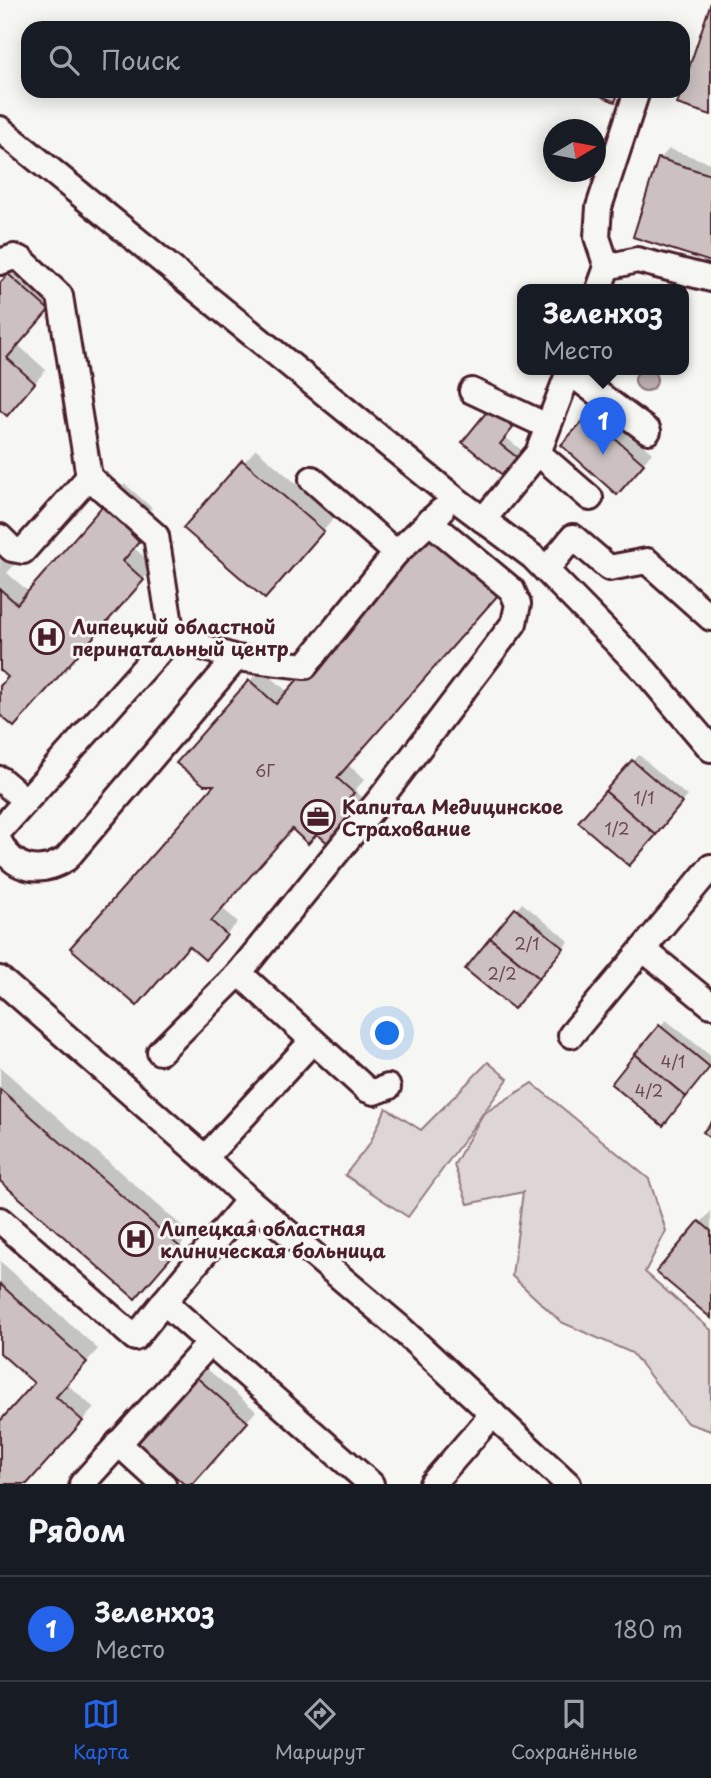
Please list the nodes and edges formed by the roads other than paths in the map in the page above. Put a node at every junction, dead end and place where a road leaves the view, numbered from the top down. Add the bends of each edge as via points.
1 (635, 98) edge
2 (0, 129) edge
3 (0, 262) edge
4 (603, 278) edge
5 (711, 279) edge
6 (567, 375) edge
7 (574, 375) edge
8 (472, 391) dead end
9 (547, 426) junction
10 (648, 431) dead end
11 (538, 453) junction
12 (89, 477) junction
13 (312, 479) dead end
14 (454, 498) junction
15 (590, 498) dead end
16 (483, 520) junction
17 (429, 521) junction
18 (0, 537) edge
19 (396, 553) junction
20 (546, 570) junction
21 (711, 618) edge
22 (172, 638) junction
23 (236, 658) junction
24 (711, 749) edge
25 (0, 779) edge
26 (25, 800) junction
27 (0, 830) edge
28 (0, 843) edge
29 (711, 867) edge
30 (643, 949) junction
31 (239, 973) junction
32 (0, 979) edge
33 (711, 1005) edge
34 (571, 1035) dead end
35 (306, 1048) dead end
36 (160, 1052) dead end
37 (388, 1087) dead end
38 (205, 1158) junction
39 (249, 1200) junction
40 (0, 1220) edge
41 (164, 1302) junction
42 (210, 1343) junction
43 (493, 1413) junction
44 (118, 1443) junction
45 (82, 1484) edge
46 (163, 1484) edge
47 (372, 1484) edge
48 (432, 1484) edge
49 (568, 1484) edge

1 - 4 street via 599,206 597,237
2 - 14 street
3 - 12 street via 13,257 22,260 60,296
4 - 5 street via 637,260
6 - 9 street
7 - 10 street
8 - 9 street
9 - 11 street
11 - 15 street
11 - 16 street
12 - 18 street via 23,551 12,549
12 - 22 street via 156,536
13 - 19 street
14 - 16 street
14 - 17 street
16 - 20 street
17 - 19 street
17 - 31 street via 512,590 518,604 514,622 381,798
19 - 23 street via 305,666
20 - 21 street via 573,537 609,568 647,561
20 - 24 street via 646,672
22 - 23 street
22 - 26 street
23 - 28 street via 66,859 51,868 31,869 15,862
25 - 26 street
26 - 27 street
29 - 30 street
30 - 33 street
30 - 34 street
31 - 36 street
31 - 37 street via 366,1089 374,1092
32 - 38 street
35 - 38 street
38 - 39 street
39 - 41 street
39 - 43 street
40 - 41 street via 135,1338
41 - 42 street
42 - 44 street
42 - 47 street
43 - 48 street
43 - 49 street
44 - 45 street
44 - 46 street

